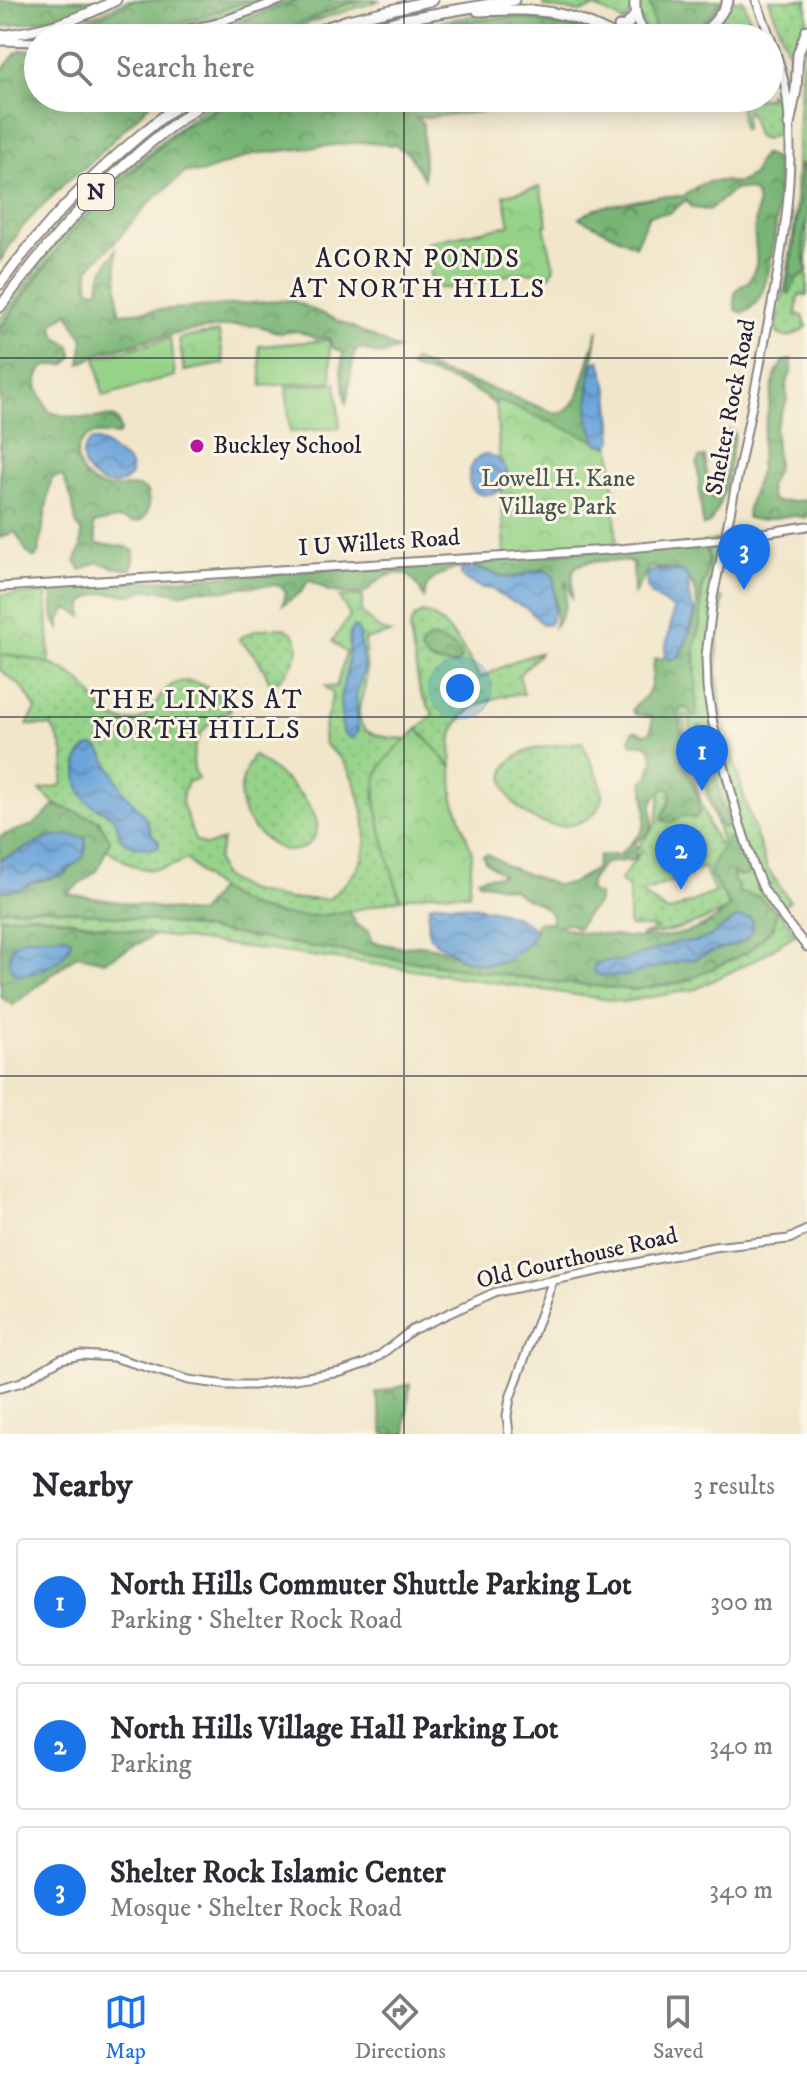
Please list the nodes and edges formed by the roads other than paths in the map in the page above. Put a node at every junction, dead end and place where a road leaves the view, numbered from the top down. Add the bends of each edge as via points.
1 (116, 0) edge
2 (281, 0) edge
3 (413, 0) edge
4 (433, 0) edge
5 (514, 0) edge
6 (635, 0) edge
7 (728, 0) edge
8 (756, 0) edge
9 (389, 9) junction
10 (447, 12) junction
11 (635, 15) junction
12 (63, 24) edge
13 (213, 24) edge
14 (334, 24) edge
15 (383, 24) edge
16 (590, 24) edge
17 (629, 24) edge
18 (638, 24) edge
19 (713, 24) edge
20 (764, 24) edge
21 (807, 30) edge
22 (24, 33) edge
23 (0, 38) edge
24 (24, 41) edge
25 (783, 79) edge
26 (170, 112) edge
27 (192, 112) edge
28 (789, 125) junction
29 (0, 284) edge
30 (0, 307) edge
31 (807, 526) edge
32 (725, 539) junction
33 (0, 587) edge
34 (807, 947) edge
35 (807, 1230) edge
36 (553, 1280) junction
37 (0, 1388) edge
38 (509, 1434) edge

1 - 12 highway
2 - 13 street
3 - 9 highway
4 - 9 highway
5 - 10 highway
6 - 11 highway
7 - 19 highway
8 - 20 street, Shelter Rock Road
9 - 14 highway
10 - 15 highway
10 - 16 highway via 519,10
11 - 17 highway
11 - 18 highway
21 - 28 highway
22 - 23 highway
23 - 24 street
25 - 28 street, Shelter Rock Road
26 - 29 highway, N via 90,180
27 - 30 highway, N via 96,192
28 - 32 street, Shelter Rock Road via 779,268
31 - 32 street, I U Willets Road
32 - 33 street, I U Willets Road
32 - 34 street, Shelter Rock Road via 708,628 709,705 754,867 769,898
35 - 36 street, Old Courthouse Road via 789,1239 714,1247
36 - 37 street, Old Courthouse Road via 467,1304 412,1330 367,1363 341,1372 227,1385 189,1380 113,1357 81,1355
36 - 38 street via 510,1398

